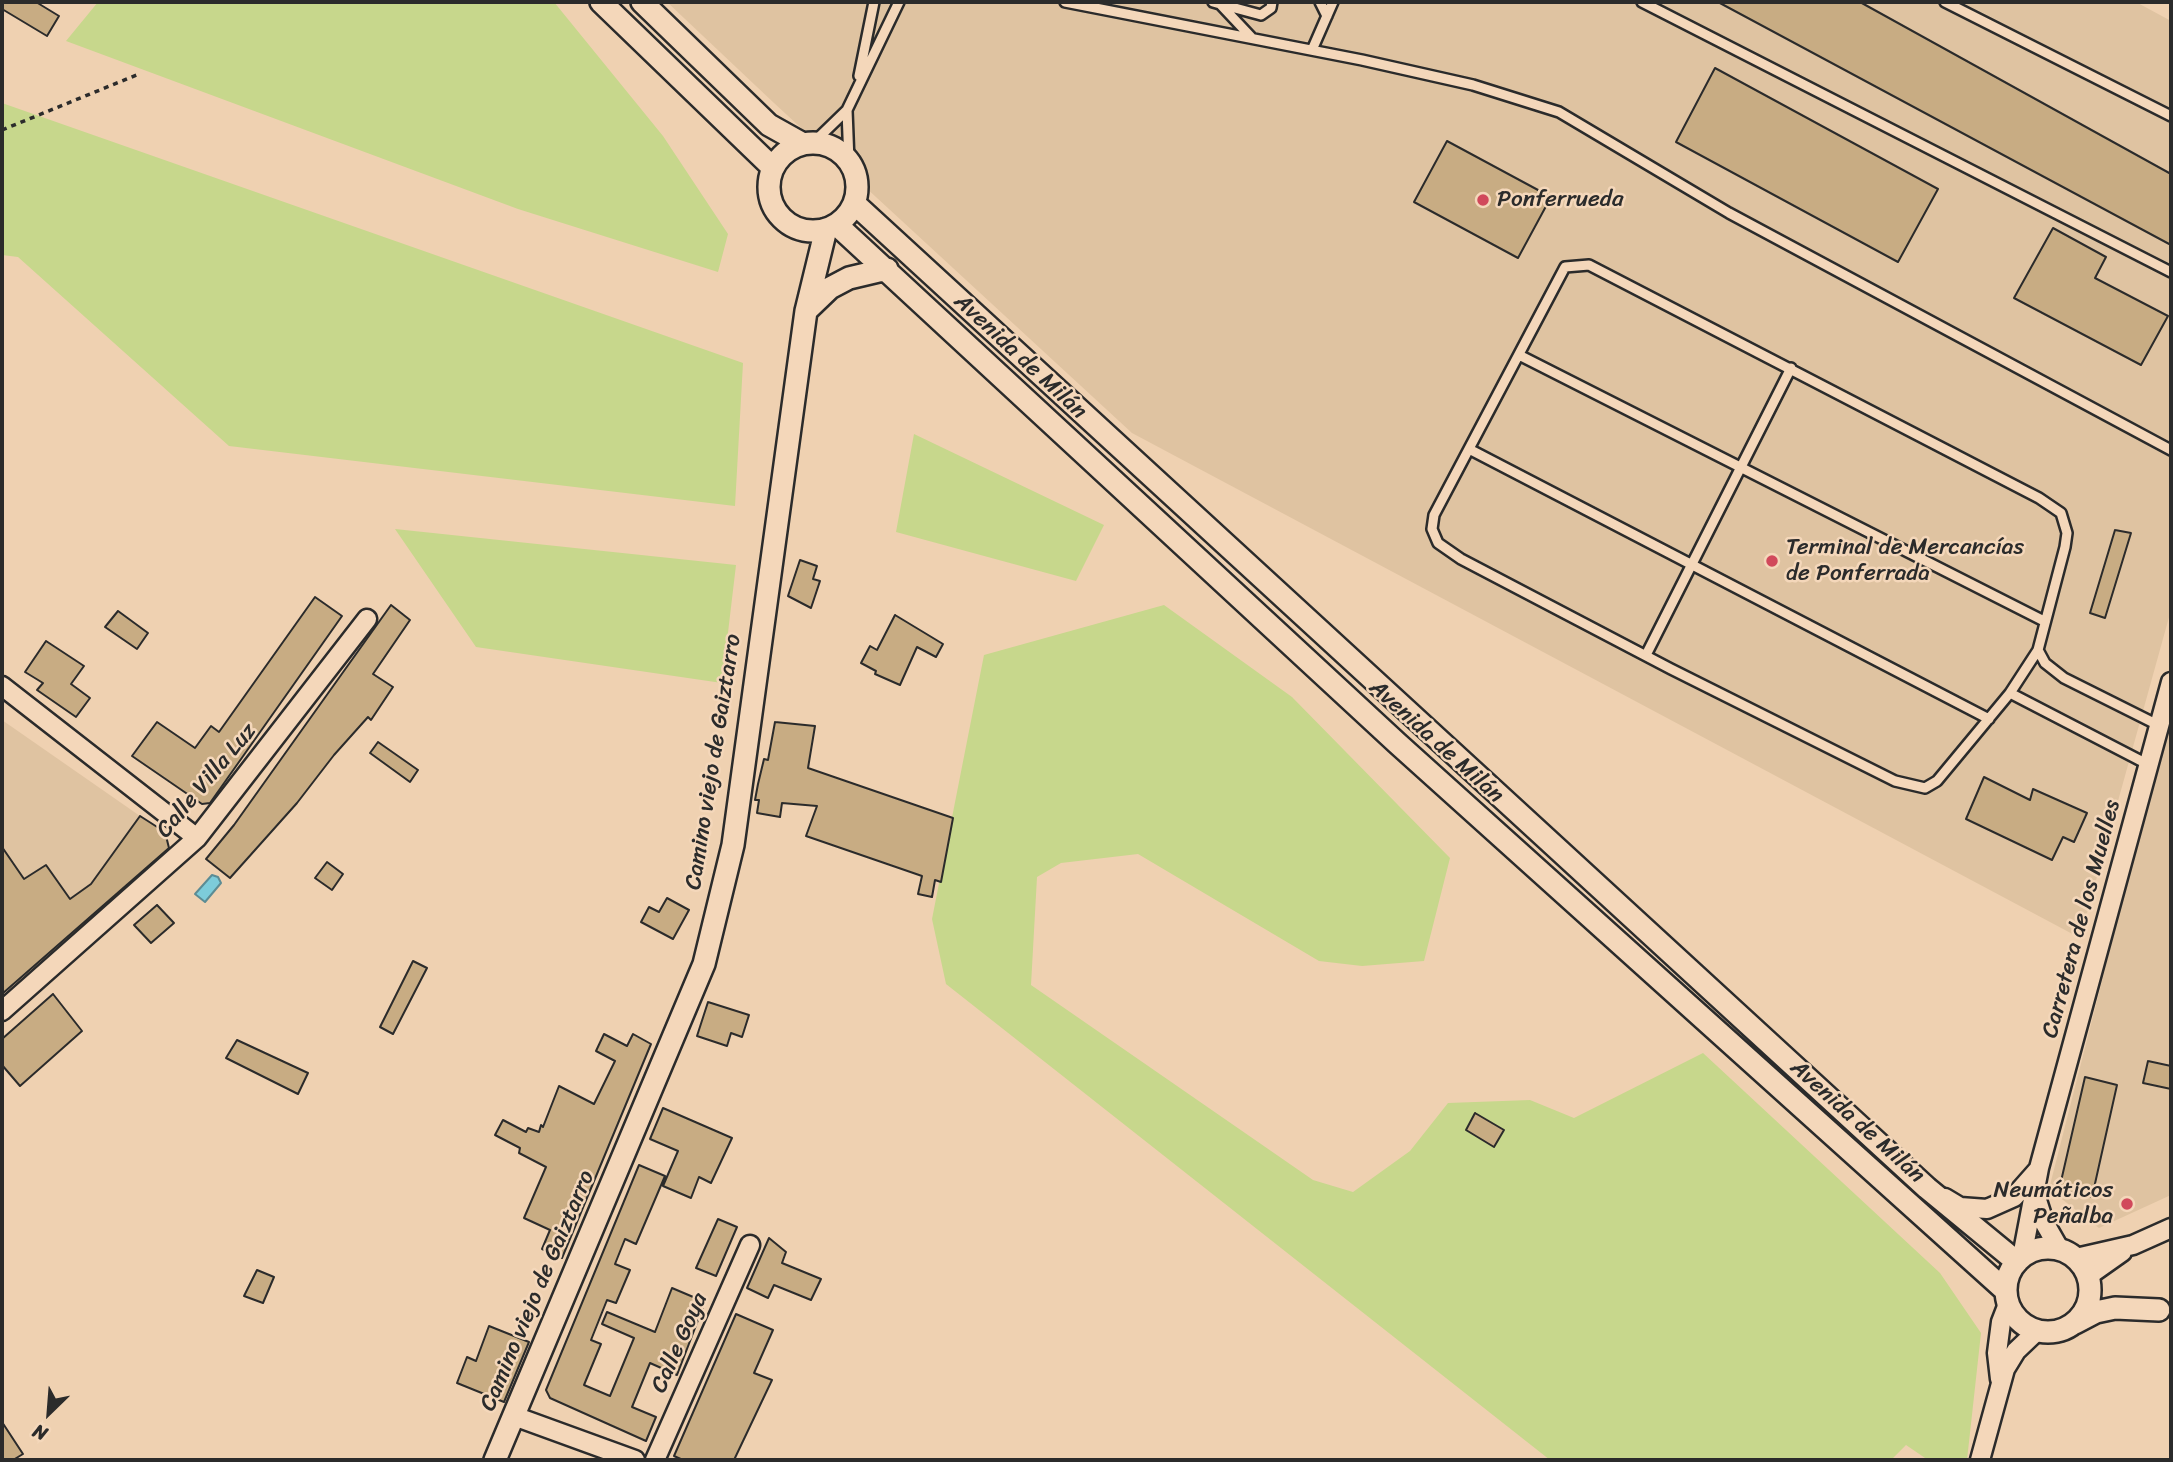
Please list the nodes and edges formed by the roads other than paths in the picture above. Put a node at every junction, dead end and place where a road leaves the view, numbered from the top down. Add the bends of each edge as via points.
1 (601, 2) edge
2 (642, 2) edge
3 (874, 2) edge
4 (899, 2) edge
5 (1065, 2) edge
6 (1272, 2) edge
7 (1320, 2) edge
8 (1333, 2) edge
9 (1642, 2) edge
10 (1945, 2) edge
11 (1216, 3) edge
12 (1327, 16) junction
13 (1252, 39) junction
14 (1312, 50) junction
15 (853, 98) junction
16 (847, 110) junction
17 (2171, 116) edge
18 (808, 143) junction
19 (849, 162) junction
20 (773, 168) junction
21 (855, 204) junction
22 (831, 227) junction
23 (799, 229) junction
24 (887, 269) junction
25 (2171, 272) edge
26 (811, 284) junction
27 (806, 311) junction
28 (1519, 355) junction
29 (1791, 368) junction
30 (1469, 449) junction
31 (2171, 450) edge
32 (1742, 467) junction
33 (1692, 565) junction
34 (367, 620) dead end
35 (2044, 621) junction
36 (2038, 650) junction
37 (1646, 655) junction
38 (2171, 682) edge
39 (2, 686) edge
40 (2010, 694) junction
41 (1989, 719) junction
42 (2160, 726) junction
43 (2149, 765) junction
44 (197, 838) junction
45 (2, 1011) edge
46 (2039, 1168) junction
47 (1927, 1188) junction
48 (2033, 1190) junction
49 (2171, 1228) edge
50 (750, 1245) dead end
51 (2019, 1259) junction
52 (2078, 1267) junction
53 (2007, 1298) junction
54 (2165, 1311) edge
55 (2073, 1324) junction
56 (2037, 1331) junction
57 (2000, 1385) junction
58 (514, 1416) junction
59 (495, 1460) edge
60 (635, 1460) edge
61 (655, 1460) edge
62 (1980, 1460) edge

1 - 20 street
2 - 18 street via 769,125
3 - 15 lane
4 - 15 lane
5 - 13 lane
6 - 11 lane via 1261,15
7 - 12 lane
8 - 12 lane
9 - 25 lane
10 - 17 lane
11 - 13 lane
12 - 14 lane
13 - 14 lane
14 - 31 lane via 1474,85 1559,112 1729,213
15 - 16 lane
16 - 18 lane
16 - 19 lane
18 - 19 street via 833,146
18 - 20 street via 788,150
19 - 21 street via 858,188
20 - 23 street via 770,195 777,212
21 - 22 street via 848,216
21 - 47 street, Avenida de Milán
22 - 23 street
22 - 24 street, Avenida de Milán
22 - 26 street, Camino viejo de Gaiztarro
23 - 26 street, Camino viejo de Gaiztarro
24 - 27 street via 849,278 830,288
24 - 53 street, Avenida de Milán via 1397,743
26 - 27 street, Camino viejo de Gaiztarro
27 - 58 street, Camino viejo de Gaiztarro via 733,845 704,964
28 - 29 lane via 1565,267 1590,265
28 - 30 lane
28 - 32 lane
29 - 32 lane
29 - 35 lane via 2061,513 2067,533 2065,547
30 - 33 lane
30 - 37 lane via 1434,515 1432,529 1438,543
32 - 33 lane
32 - 35 lane
33 - 37 lane
33 - 41 lane
34 - 44 street, Calle Villa Luz
35 - 36 lane
36 - 40 lane
36 - 42 lane via 2045,663 2064,678
37 - 41 lane via 1909,786 1924,788 1937,781
38 - 42 street, Carretera de los Muelles
39 - 44 street
40 - 41 lane
40 - 43 lane
42 - 43 street, Carretera de los Muelles
43 - 46 street, Carretera de los Muelles
44 - 45 street, Calle Villa Luz
46 - 47 street, Carretera de los Muelles via 2014,1197 1987,1209 1960,1207
46 - 48 street, Carretera de los Muelles
47 - 51 street, Avenida de Milán
48 - 51 street, Carretera de los Muelles
48 - 52 street via 2044,1222
49 - 52 street
50 - 61 street, Calle Goya
51 - 52 street via 2047,1248
51 - 53 street via 2009,1273
52 - 54 street via 2129,1302
52 - 55 street via 2086,1308
53 - 56 street via 2020,1322
53 - 57 street via 1997,1353
54 - 55 street via 2115,1308
55 - 56 street via 2056,1332
56 - 57 street via 2015,1351
57 - 62 street
58 - 59 street, Camino viejo de Gaiztarro
58 - 60 street

